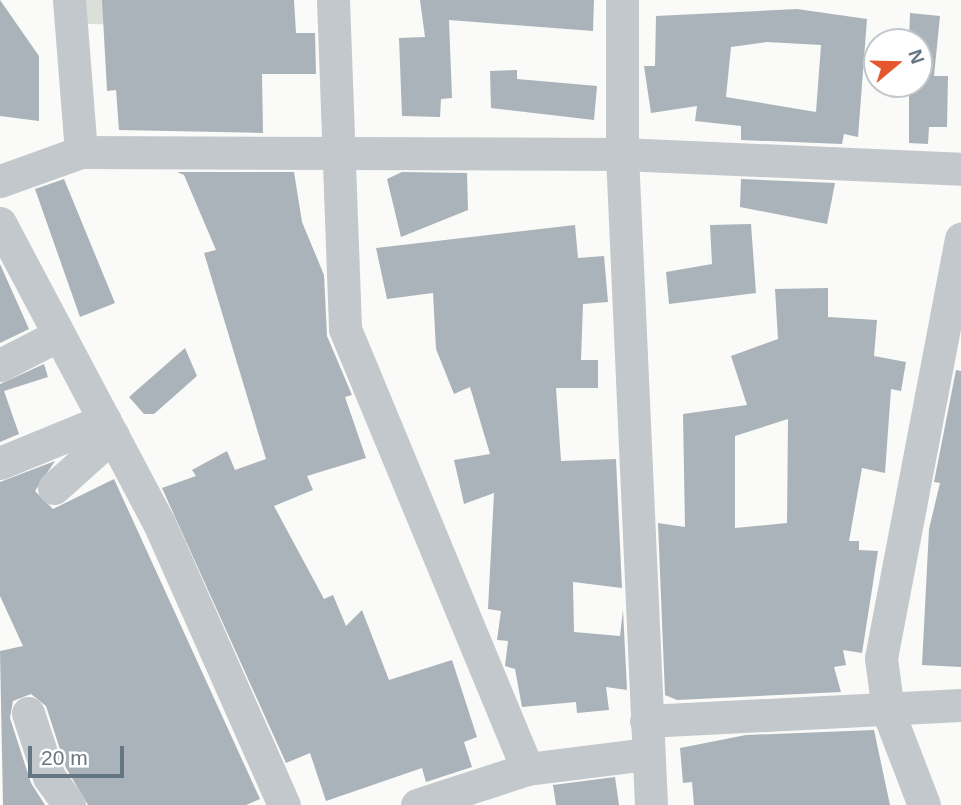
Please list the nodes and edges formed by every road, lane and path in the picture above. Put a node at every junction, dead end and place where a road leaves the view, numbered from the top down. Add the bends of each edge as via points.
1 (69, 0) edge
2 (333, 0) edge
3 (622, 0) edge
4 (81, 152) junction
5 (336, 152) junction
6 (622, 154) junction
7 (961, 169) edge
8 (0, 181) edge
9 (0, 223) edge
10 (961, 239) edge
11 (59, 335) junction
12 (0, 365) edge
13 (109, 428) junction
14 (0, 463) edge
15 (54, 488) dead end
16 (961, 705) edge
17 (888, 712) junction
18 (24, 714) edge
19 (646, 721) junction
20 (648, 754) junction
21 (527, 769) junction
22 (69, 805) edge
23 (284, 805) edge
24 (417, 805) edge
25 (651, 805) edge
26 (924, 805) edge

1 - 4 street
2 - 5 street
3 - 6 street
4 - 5 street
4 - 8 street
5 - 6 street
5 - 21 street via 345,329
6 - 7 street
6 - 19 street
9 - 11 street
10 - 17 street via 881,658
11 - 12 street
11 - 13 street
13 - 14 street
13 - 15 street
13 - 23 street via 159,523
16 - 17 street
17 - 19 street
17 - 26 street
18 - 22 street via 49,778
19 - 20 street
20 - 21 street
20 - 25 street
21 - 24 street

